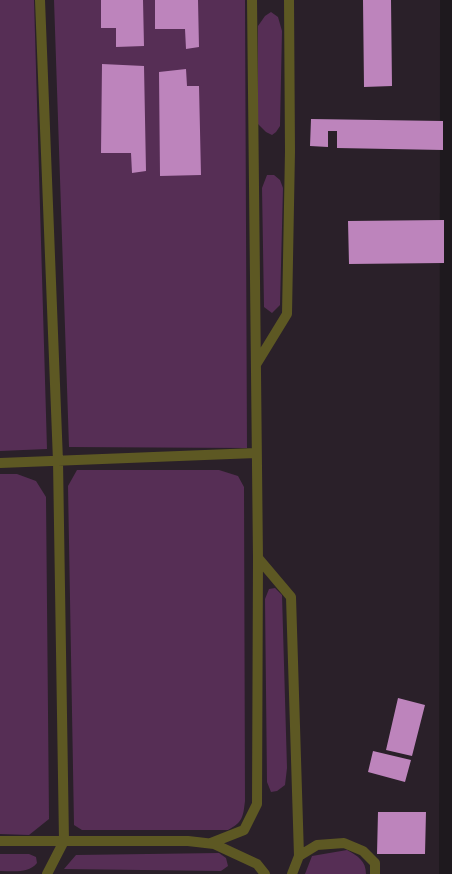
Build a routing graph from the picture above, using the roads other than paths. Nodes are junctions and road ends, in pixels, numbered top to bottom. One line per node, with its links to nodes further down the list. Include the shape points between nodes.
1 (40, 0): 6 (lane)
2 (252, 0): 4 (lane)
3 (289, 0): 4 (lane, via 287,314)
4 (256, 364): 5 (lane)
5 (256, 453): 6 (lane); 8 (lane)
6 (58, 461): 7 (lane); 10 (lane)
7 (0, 463)
8 (258, 558): 11 (lane, via 257,804 244,830); 12 (lane, via 291,597)
9 (0, 841): 10 (lane)
10 (64, 841): 11 (lane); 13 (lane)
11 (211, 843): 14 (lane, via 257,864)
12 (299, 856): 15 (lane); 16 (lane, via 317,845 344,843 363,851 375,863)
13 (46, 874)
14 (265, 874)
15 (292, 874)
16 (375, 874)

